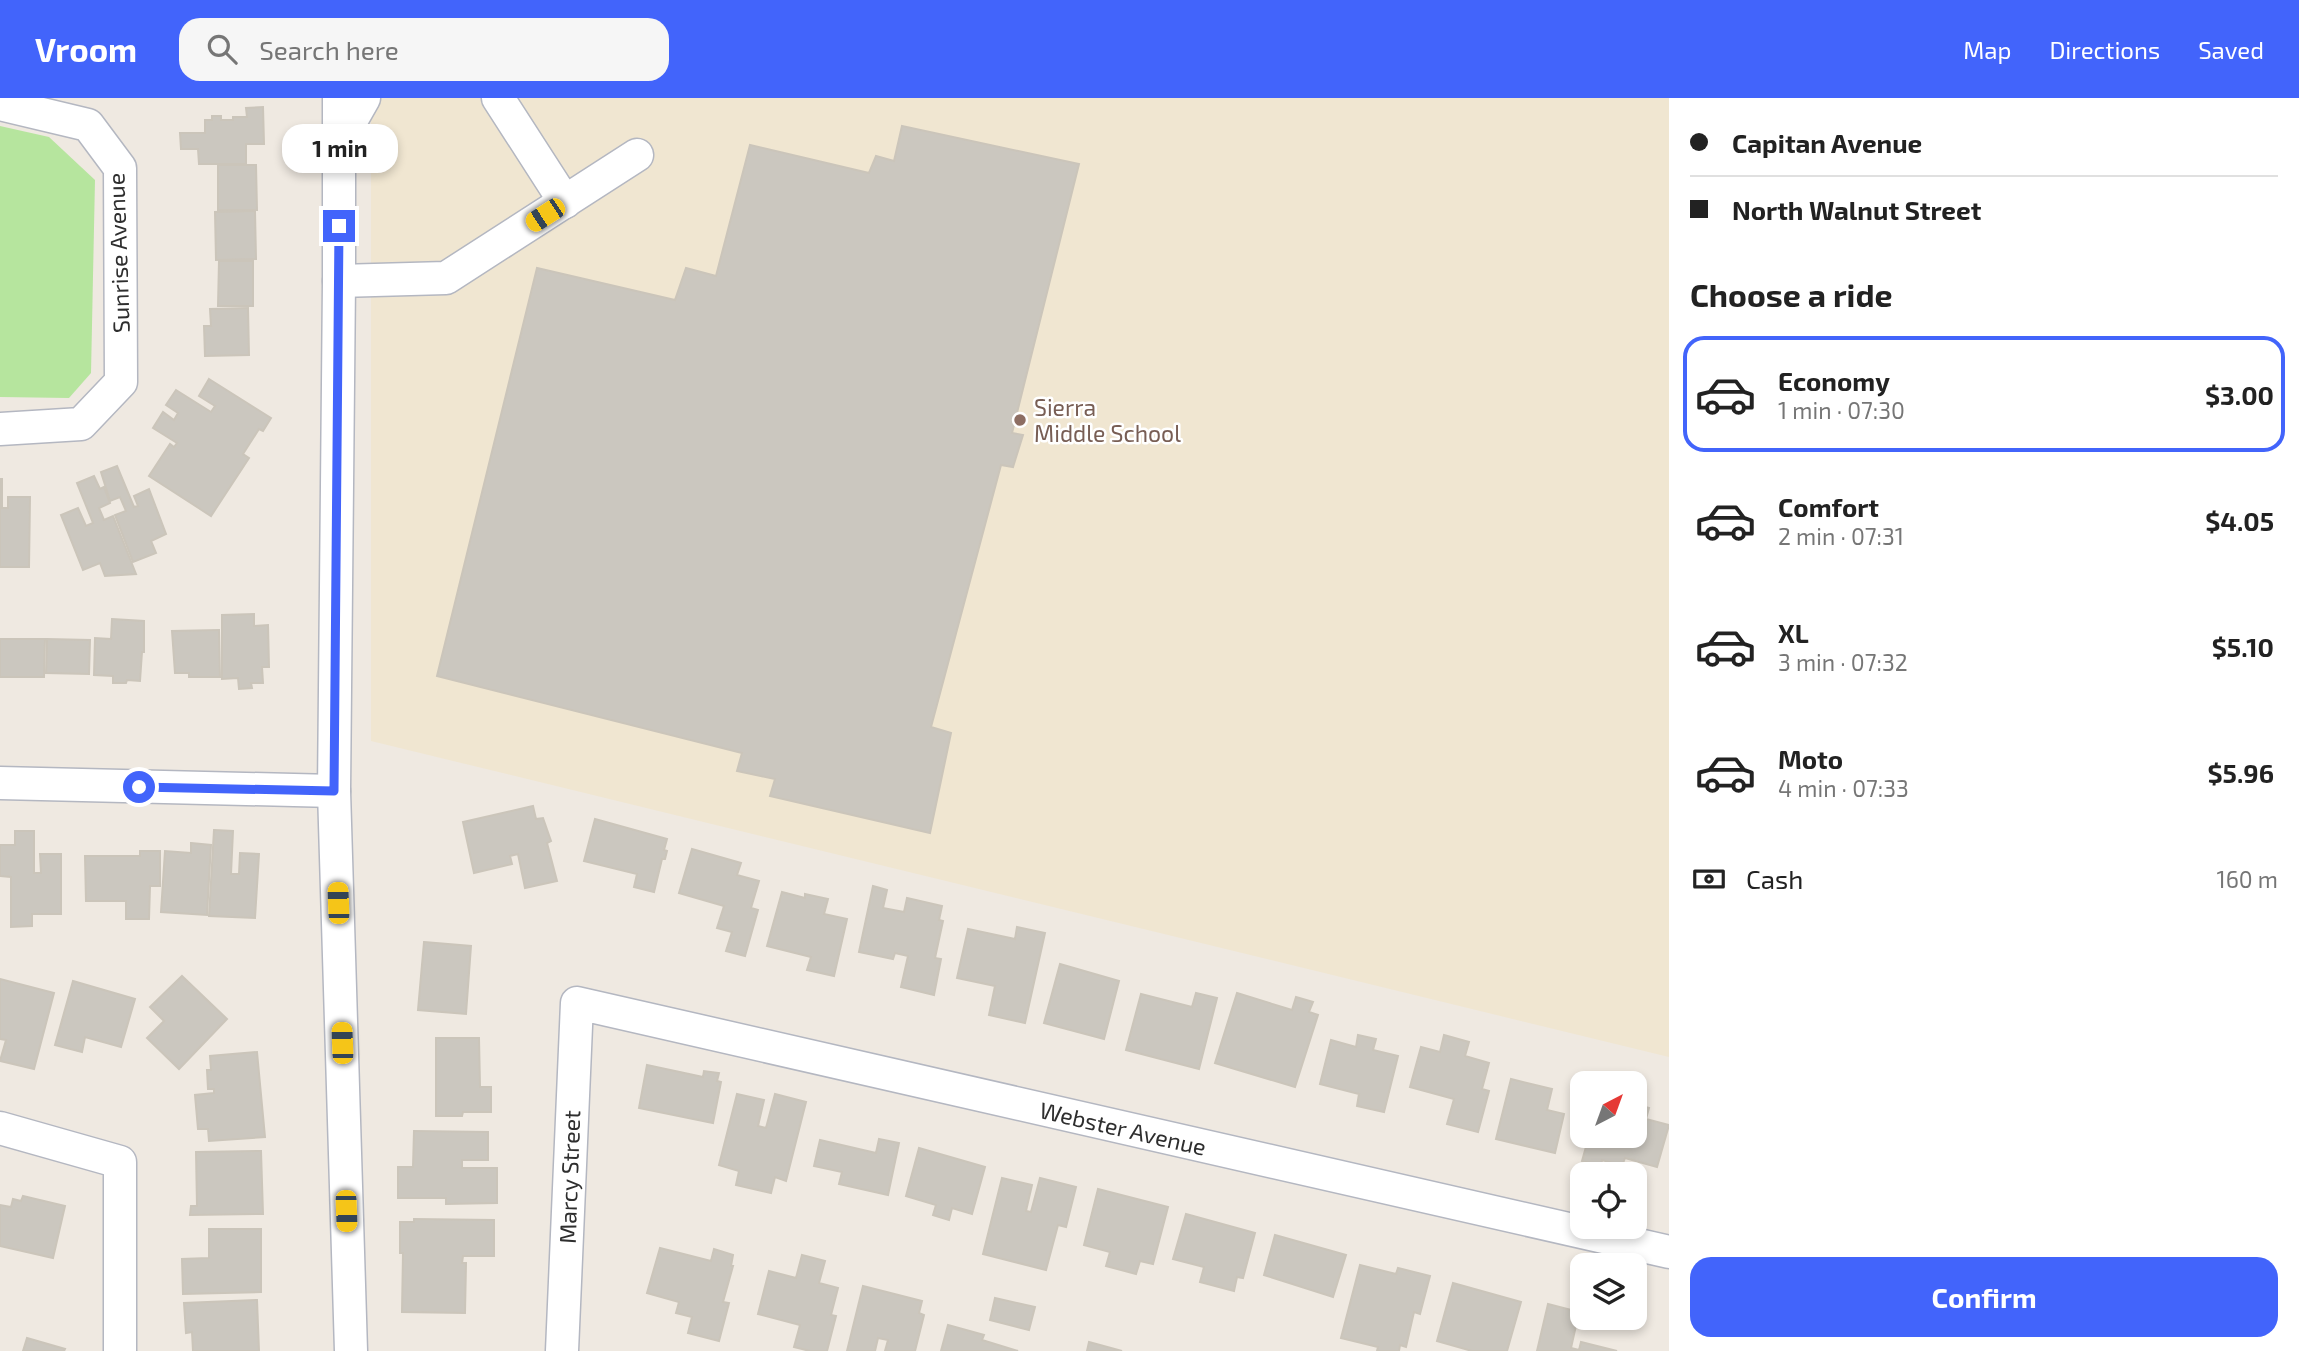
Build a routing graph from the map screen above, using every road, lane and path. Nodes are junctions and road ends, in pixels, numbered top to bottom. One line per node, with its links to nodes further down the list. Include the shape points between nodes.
1 (339, 98): 5 (street)
2 (365, 98): 5 (street)
3 (498, 98): 7 (street)
4 (0, 104): 9 (street, Sunrise Avenue, via 88,125 120,168 121,382 81,424)
5 (339, 142): 8 (street)
6 (637, 155): 7 (street)
7 (565, 202): 8 (street, via 446,278)
8 (340, 281): 11 (street)
9 (0, 429)
10 (0, 783): 11 (street)
11 (334, 791): 16 (street)
12 (577, 1003): 14 (street, Webster Avenue); 17 (street, Marcy Street)
13 (0, 1128): 15 (street, via 120,1162)
14 (1669, 1252)
15 (120, 1351)
16 (351, 1351)
17 (562, 1351)

